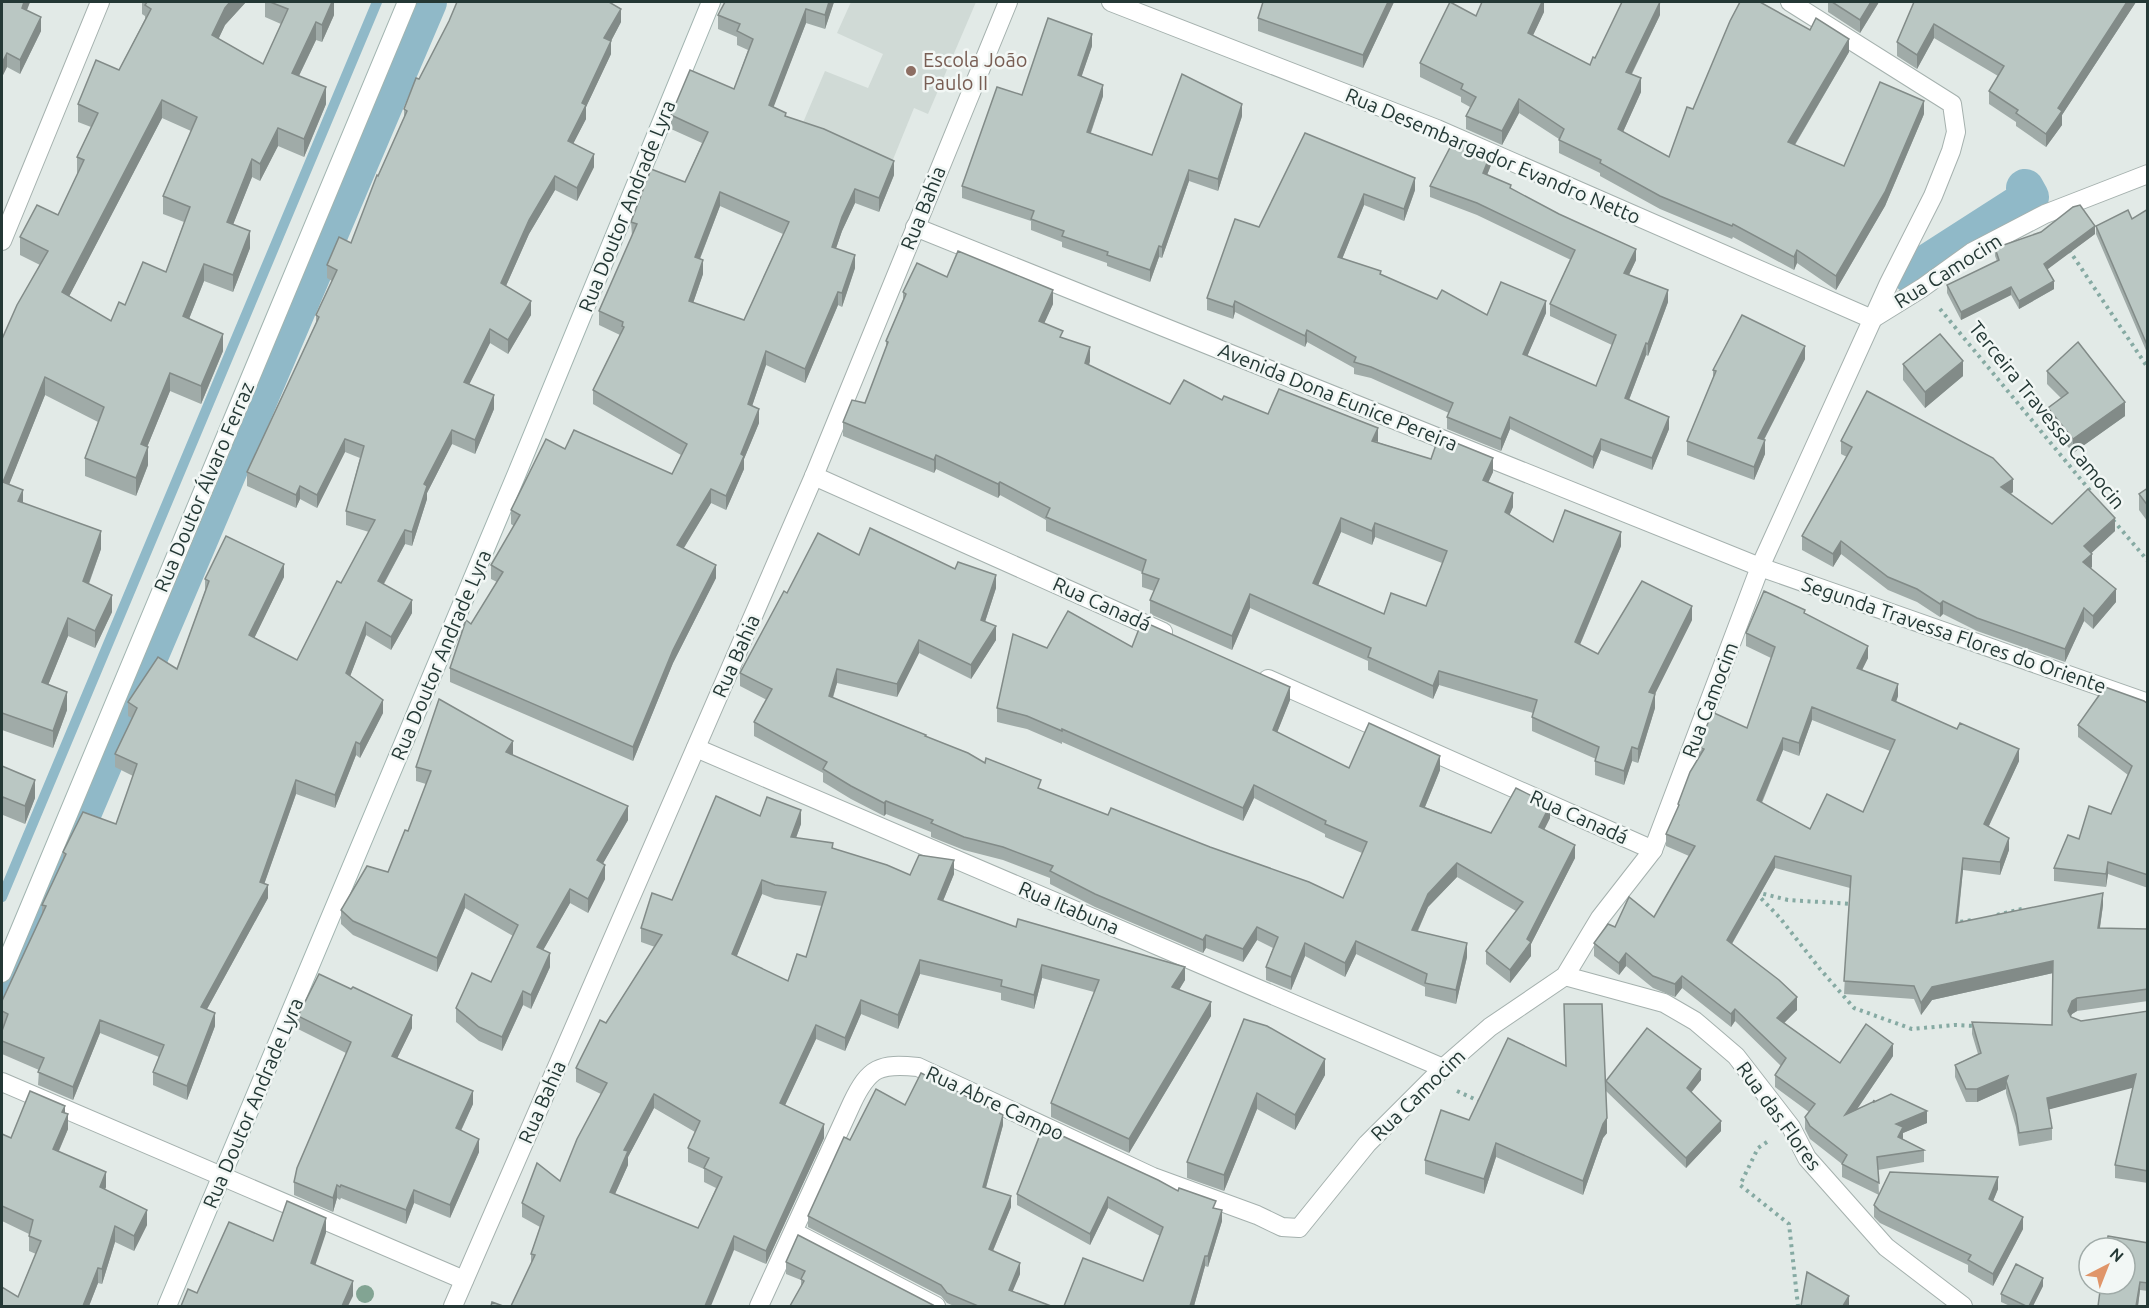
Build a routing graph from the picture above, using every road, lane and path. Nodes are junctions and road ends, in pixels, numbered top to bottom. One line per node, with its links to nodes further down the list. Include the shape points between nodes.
1 (100, 2): 10 (street)
2 (407, 2): 29 (street, Rua Doutor Álvaro Ferraz)
3 (711, 2): 36 (street, Rua Doutor Andrade Lyra)
4 (1008, 2): 9 (street, Rua Bahia)
5 (1111, 2): 12 (street, Rua Desembargador Evandro Netto, via 1437,129)
6 (1790, 2): 12 (street, via 1952,104 1956,132 1951,151)
7 (2148, 174): 8 (street, Rua Camocim)
8 (2045, 214): 11 (street, Rua Camocim, via 1972,252); 13 (path)
9 (915, 227): 14 (street, Rua Bahia); 18 (street, Avenida Dona Eunice Pereira)
10 (2, 241)
11 (1923, 288): 12 (street, Rua Camocim); 15 (path, Terceira Travessa Camocin)
12 (1872, 320): 18 (street, Rua Camocim)
13 (2148, 368)
14 (814, 476): 19 (street, Rua Canadá); 22 (street, Rua Bahia)
15 (2094, 497)
16 (2110, 515): 17 (path, Terceira Travessa Camocin)
17 (2148, 561)
18 (1760, 567): 21 (street, Segunda Travessa Flores do Oriente); 23 (street, Rua Camocim)
19 (1174, 636)
20 (1250, 670): 23 (street, Rua Canadá)
21 (2148, 703)
22 (696, 748): 32 (street, Rua Itabuna); 39 (street, Rua Bahia)
23 (1653, 850): 30 (street, Rua Camocim, via 1600,918)
24 (1853, 904): 31 (path, via 1788,900 1753,891 1854,1008 1912,1029)
25 (2026, 908): 26 (path)
26 (1988, 917)
27 (1978, 919): 28 (path)
28 (1949, 924)
29 (2, 973)
30 (1565, 976): 32 (street, Rua Camocim, via 1490,1028); 35 (street, Rua das Flores, via 1664,1003 1695,1021 1736,1056)
31 (1985, 1027)
32 (1437, 1074): 34 (path); 37 (street, Rua Camocim, via 1367,1144 1299,1228 1282,1227)
33 (2, 1082): 36 (street)
34 (1483, 1104)
35 (1791, 1127): 44 (path, via 1758,1148 1740,1185 1789,1224); 45 (street, Rua das Flores, via 1807,1158 1886,1247)
36 (222, 1178): 39 (street); 40 (street, Rua Doutor Andrade Lyra)
37 (1257, 1215): 38 (street, Rua Abre Campo, via 1153,1177 918,1067 891,1065 876,1070 858,1089)
38 (794, 1232): 42 (street, Rua Abre Campo); 43 (street)
39 (464, 1280): 41 (street, Rua Bahia)
40 (167, 1306)
41 (453, 1306)
42 (759, 1306)
43 (936, 1306)
44 (1798, 1306)
45 (1963, 1306)

